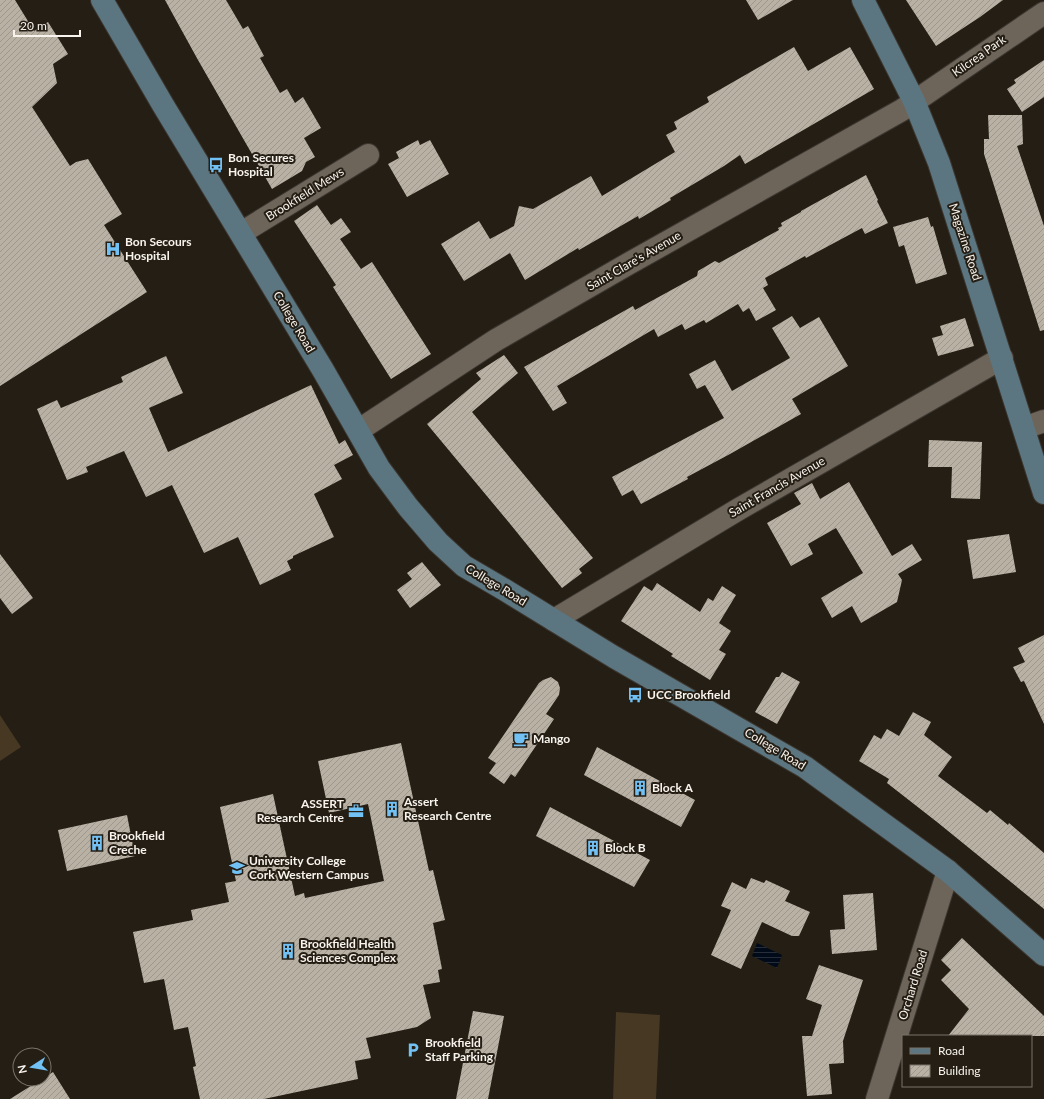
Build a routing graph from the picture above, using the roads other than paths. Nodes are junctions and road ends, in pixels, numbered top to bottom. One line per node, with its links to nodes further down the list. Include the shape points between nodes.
1 (102, 0): 6 (street, College Road)
2 (863, 0): 4 (street, Magazine Road)
3 (1044, 13): 4 (street, Kilcrea Park)
4 (914, 101): 7 (street, Magazine Road, via 939,163); 9 (street, Saint Clare's Avenue, via 496,340)
5 (368, 155): 6 (street, Brookfield Mews)
6 (241, 233): 9 (street, College Road)
7 (1002, 358): 8 (street, Magazine Road); 11 (street, Saint Francis Avenue, via 739,509)
8 (1034, 424): 10 (street, Magazine Road)
9 (359, 430): 11 (street, College Road, via 379,468 408,508 438,542 464,566)
10 (1044, 493)
11 (554, 620): 12 (street, College Road, via 805,767)
12 (948, 871): 13 (street, College Road); 14 (street, Orchard Road)
13 (1044, 955)
14 (878, 1099)

